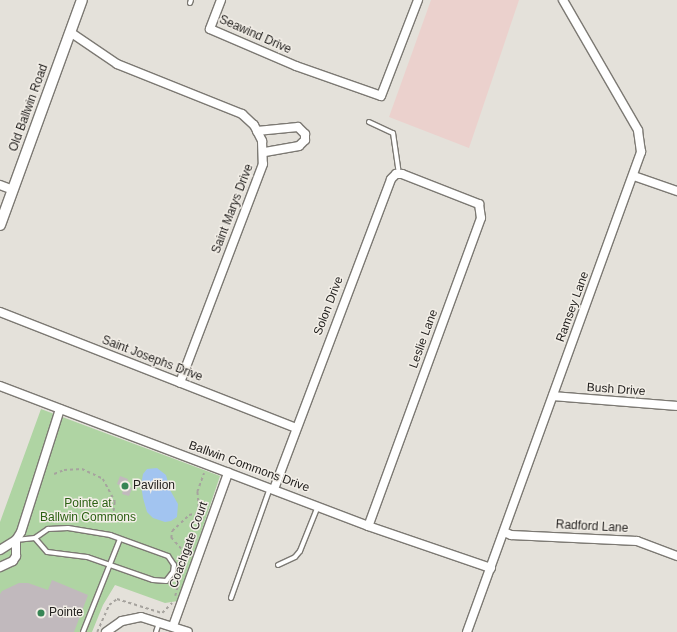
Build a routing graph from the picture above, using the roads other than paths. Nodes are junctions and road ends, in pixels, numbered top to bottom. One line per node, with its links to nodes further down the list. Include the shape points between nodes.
1 (82, 0): 5 (street, Old Ballwin Road)
2 (221, 0): 3 (street, Seawind Drive, via 210,29 296,66 381,96)
3 (418, 0)
4 (563, 0): 10 (street, Ramsey Lane, via 638,130 641,152)
5 (70, 32): 7 (street, Saint Marys Drive, via 117,64 242,114); 12 (street, Old Ballwin Road)
6 (369, 122): 9 (lane, via 393,133)
7 (257, 131): 8 (street, Saint Marys Drive); 8 (street, Saint Marys Drive, via 298,127 305,134 305,140 299,146)
8 (264, 152): 16 (street, Saint Marys Drive, via 263,164)
9 (399, 174): 21 (street, Solon Drive, via 390,180); 25 (street, Leslie Lane, via 479,204 481,218)
10 (634, 176): 13 (street); 18 (street, Ramsey Lane)
11 (0, 185): 12 (street)
12 (13, 190): 14 (street, Old Ballwin Road)
13 (677, 191)
14 (0, 225)
15 (0, 312): 16 (street, Saint Josephs Drive)
16 (180, 383): 21 (street, Saint Josephs Drive)
17 (0, 386): 20 (street, Ballwin Commons Drive)
18 (553, 396): 19 (street, Bush Drive); 26 (street, Ramsey Lane)
19 (677, 406)
20 (60, 409): 22 (street, Ballwin Commons Drive); 29 (street, via 40,465 36,492)
21 (296, 428): 23 (street, Solon Drive)
22 (228, 473): 23 (street, Ballwin Commons Drive); 38 (street, Coachgate Court)
23 (272, 488): 24 (street, Ballwin Commons Drive); 36 (lane)
24 (318, 506): 25 (street, Ballwin Commons Drive); 33 (lane, via 300,551 295,557)
25 (368, 526): 35 (street, Ballwin Commons Drive)
26 (504, 532): 31 (street, Radford Lane, via 511,535 638,541); 35 (street, Ramsey Lane)
27 (35, 538): 28 (lane, via 48,529 68,528); 29 (lane); 32 (lane, via 43,549 50,553 73,554)
28 (120, 539): 32 (lane); 32 (lane, via 168,556 174,565 171,577 162,582)
29 (16, 540): 30 (street); 34 (street, via 16,556 13,561)
30 (0, 550)
31 (677, 556)
32 (111, 564): 39 (lane)
33 (278, 565)
34 (0, 567)
35 (491, 568): 43 (street, Ramsey Lane)
36 (231, 598)
37 (160, 621): 38 (street); 40 (street, via 132,618 122,621); 41 (lane)
38 (173, 626): 42 (street)
39 (83, 632)
40 (106, 632)
41 (156, 632)
42 (188, 632)
43 (467, 632)

